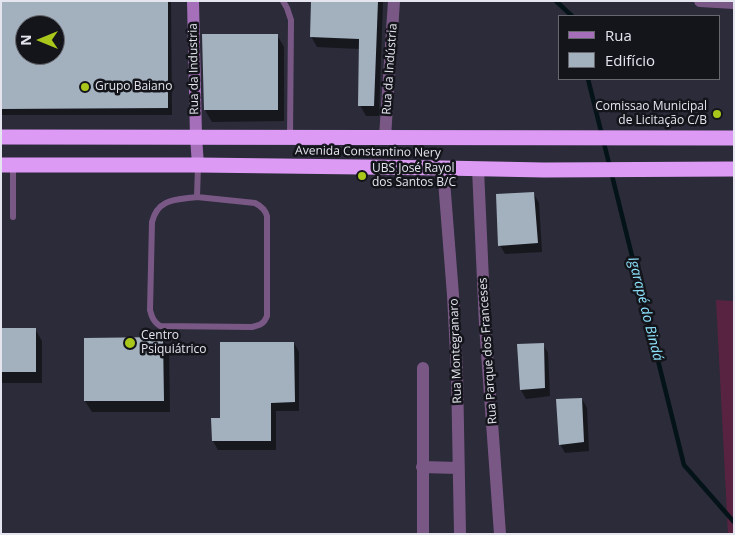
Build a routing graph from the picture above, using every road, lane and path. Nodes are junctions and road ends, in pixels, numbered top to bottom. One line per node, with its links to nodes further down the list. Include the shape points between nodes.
1 (193, 1): 7 (street, Rua da Industria)
2 (283, 1): 8 (lane, via 291,20)
3 (394, 1): 9 (street, Rua da Indústria)
4 (700, 1): 5 (street)
5 (734, 3)
6 (1, 137): 7 (highway, Avenida Constantino Nery)
7 (196, 137): 8 (highway, Avenida Constantino Nery); 12 (street, Rua da Industria)
8 (290, 137): 9 (highway, Avenida Constantino Nery)
9 (385, 137): 10 (highway, Avenida Constantino Nery)
10 (734, 138)
11 (7, 165): 12 (highway, Avenida Constantino Nery); 17 (lane)
12 (198, 165): 13 (highway, Avenida Constantino Nery); 16 (lane)
13 (443, 168): 14 (highway, Avenida Constantino Nery); 20 (street, Rua Montegranaro, via 458,372)
14 (478, 169): 15 (highway, Avenida Constantino Nery); 23 (street, Rua Parque dos Franceses)
15 (734, 170)
16 (197, 197): 16 (lane, via 255,203 265,210 267,316 260,326 160,326 152,317 154,215 169,201)
17 (13, 216)
18 (423, 368): 19 (street)
19 (422, 467): 20 (street); 21 (street)
20 (458, 468): 22 (street, Rua Montegranaro)
21 (423, 534)
22 (460, 534)
23 (500, 534)

